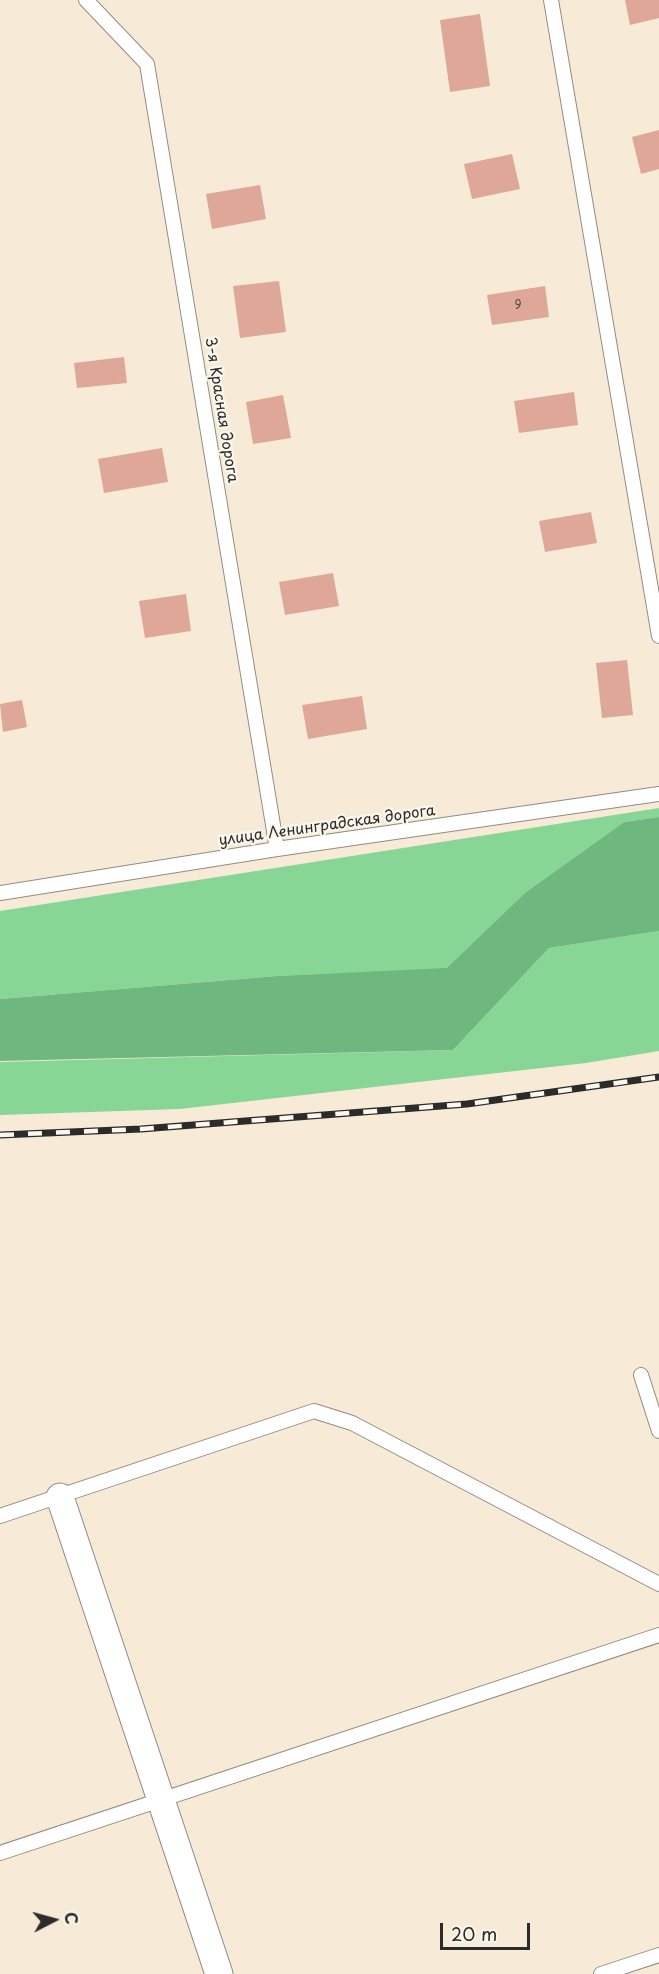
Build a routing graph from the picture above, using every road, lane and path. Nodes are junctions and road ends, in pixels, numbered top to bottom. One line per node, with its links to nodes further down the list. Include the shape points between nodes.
1 (86, 0): 5 (lane, 3-я Красная дорога, via 147,64)
2 (551, 0): 3 (lane)
3 (659, 636)
4 (659, 794): 5 (lane, улица Ленинградская дорога)
5 (277, 849): 6 (lane, улица Ленинградская дорога)
6 (0, 893)
7 (641, 1375): 8 (lane)
8 (659, 1431)
9 (60, 1497): 10 (lane); 11 (lane, via 314,1411 352,1423); 13 (street)
10 (0, 1516)
11 (659, 1584)
12 (659, 1635): 13 (lane)
13 (161, 1800): 14 (lane); 16 (street)
14 (0, 1853)
15 (659, 1955): 17 (lane)
16 (219, 1974)
17 (601, 1974)

